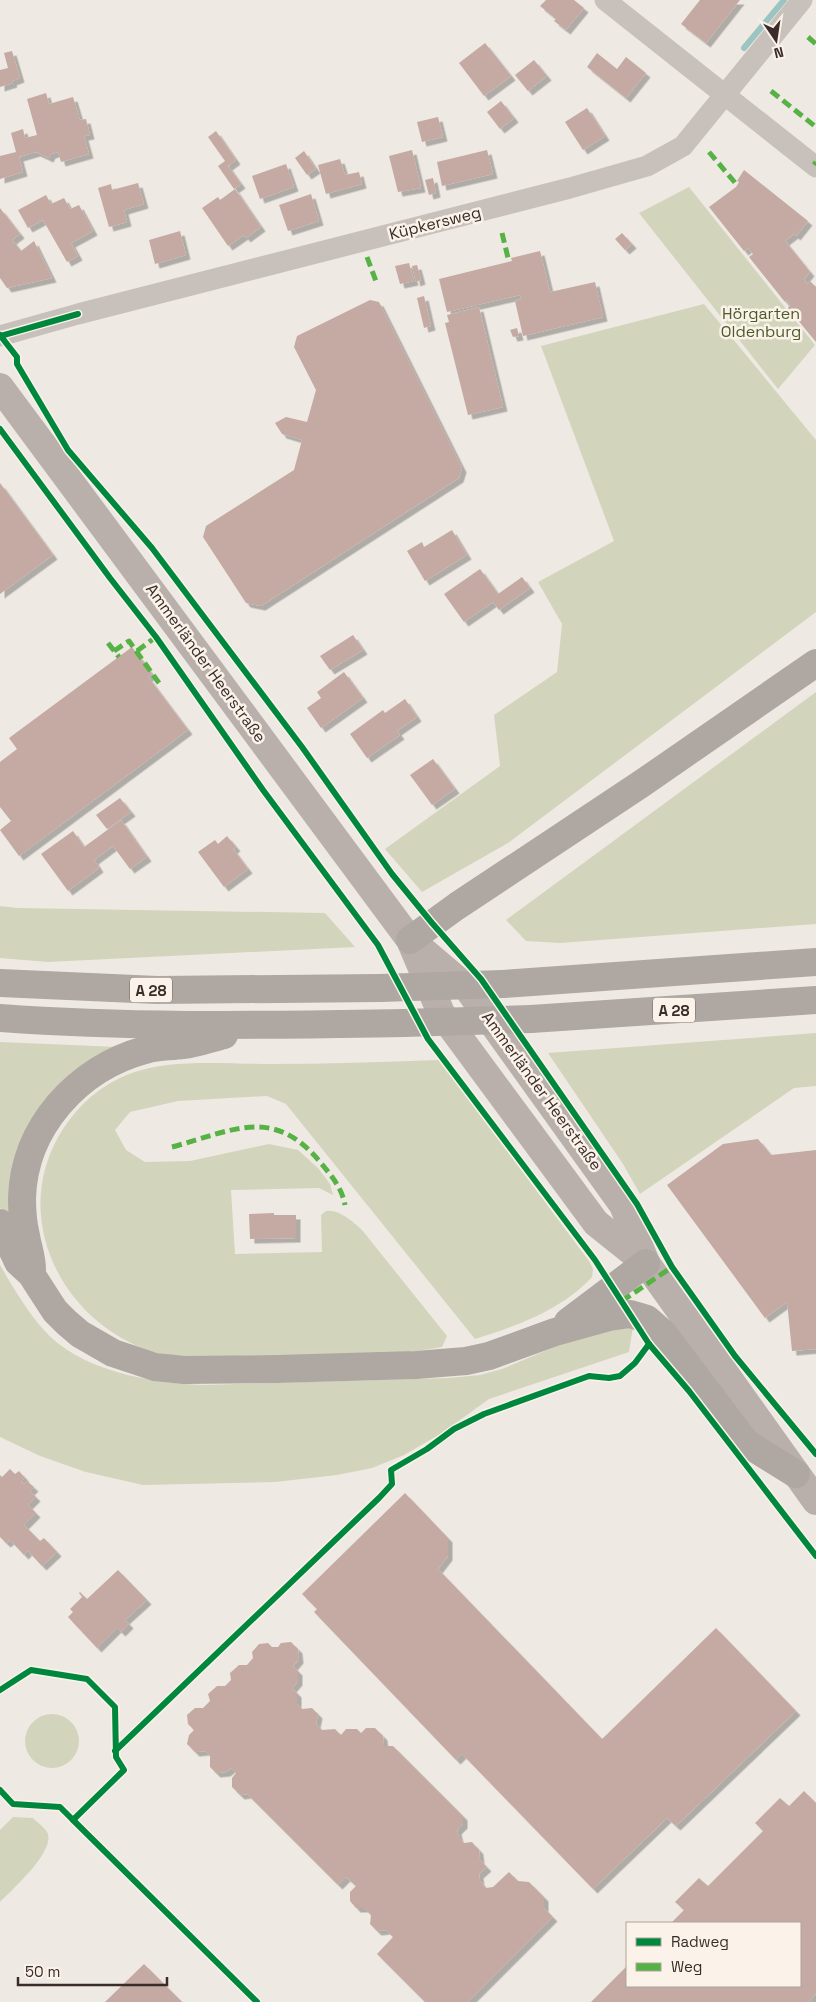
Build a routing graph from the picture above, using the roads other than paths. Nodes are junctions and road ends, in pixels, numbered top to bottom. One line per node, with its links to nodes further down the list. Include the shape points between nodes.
1 (605, 0): 3 (street)
2 (802, 0): 3 (street, Küpkersweg)
3 (726, 94): 4 (street); 5 (street, Küpkersweg, via 682,146 647,166)
4 (816, 167)
5 (0, 336)
6 (0, 386): 8 (street, Ammerländer Heerstraße)
7 (816, 663): 8 (highway)
8 (410, 940): 15 (street, Ammerländer Heerstraße, via 468,989 623,1205); 15 (street, Ammerländer Heerstraße, via 441,1013 596,1223)
9 (816, 962): 10 (highway, A 28, bridge, via 503,984 380,988 157,990)
10 (0, 983)
11 (816, 1000): 13 (highway, A 28, bridge, via 531,1019)
12 (0, 1018): 13 (highway, A 28)
13 (257, 1026): 16 (highway, via 185,1045 146,1049 127,1056 79,1084 57,1106 34,1146 23,1184 22,1211 32,1259)
14 (0, 1224): 16 (highway, via 18,1262)
15 (646, 1263): 17 (highway); 18 (street, Ammerländer Heerstraße)
16 (31, 1274): 17 (highway, via 55,1311 97,1346 126,1359 169,1369 316,1368 456,1362 489,1356)
17 (555, 1332): 18 (highway, via 609,1317 630,1314 646,1319 663,1333 746,1443)
18 (796, 1474): 19 (street, Ammerländer Heerstraße)
19 (816, 1501)

